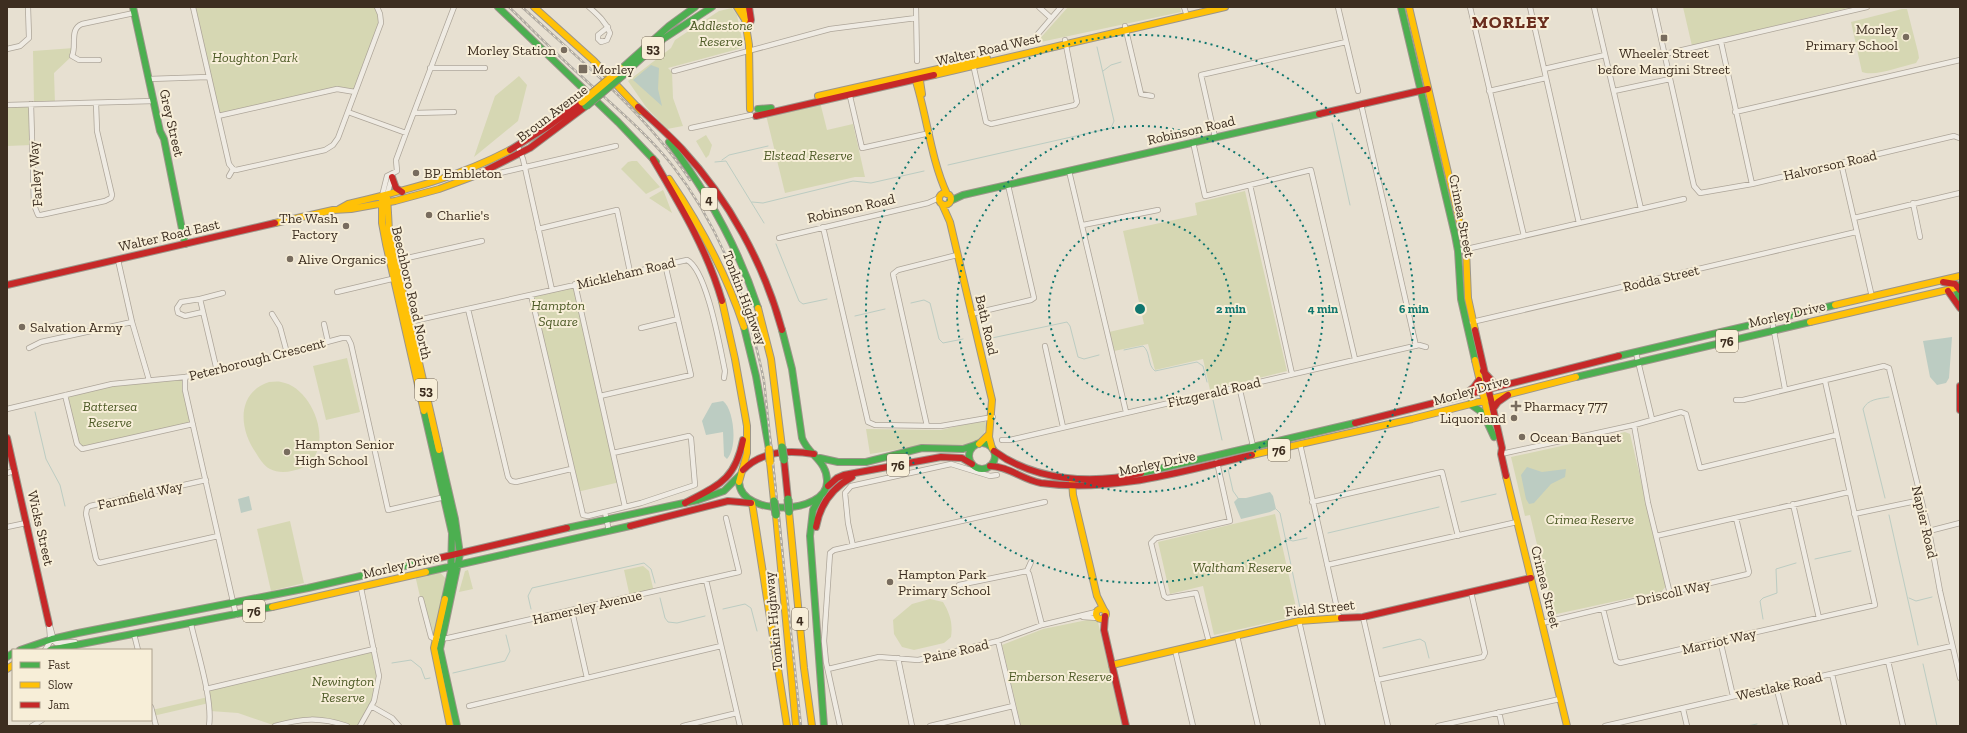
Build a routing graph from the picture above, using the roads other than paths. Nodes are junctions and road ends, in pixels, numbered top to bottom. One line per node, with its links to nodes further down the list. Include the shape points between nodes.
1 (28, 7): 38 (street, via 28,40 20,46)
2 (193, 7): 52 (street)
3 (454, 7): 46 (street, Beechboro Road North)
4 (498, 7): 83 (main road, Tonkin Highway / 4)
5 (534, 7): 68 (main road, Tonkin Highway / 4, via 594,61)
6 (589, 7): 31 (street)
7 (695, 7): 49 (main road, Broun Avenue / 53, via 669,26)
8 (712, 7): 49 (main road, Broun Avenue / 53, via 663,39)
9 (737, 7): 30 (main road)
10 (743, 7): 30 (main road)
11 (749, 7): 33 (main road)
12 (916, 7): 28 (street)
13 (1039, 7): 29 (street)
14 (1061, 7): 29 (street)
15 (1205, 7): 27 (main road, Walter Road West)
16 (1225, 7): 27 (main road, Walter Road West)
17 (1338, 7): 36 (street)
18 (1401, 7): 56 (main road, Crimea Street)
19 (1408, 7): 56 (main road, Crimea Street)
20 (1470, 7): 59 (street)
21 (1530, 7): 48 (street)
22 (1594, 7): 40 (street)
23 (1654, 7): 41 (street)
24 (1867, 7): 37 (street)
25 (379, 8): 61 (street, via 380,23)
26 (133, 10): 42 (street, via 77,27 74,32 72,56 78,60); 54 (main road, Grey Street)
27 (1186, 11): 32 (main road, Walter Road West)
28 (916, 18): 39 (street, via 830,29); 44 (street)
29 (1051, 18): 34 (street)
30 (747, 21): 33 (main road)
31 (608, 27)
32 (1126, 28): 35 (main road, Walter Road West); 62 (street, via 1141,94)
33 (749, 29): 39 (main road)
34 (1037, 35)
35 (1066, 42): 45 (main road, Walter Road West); 45 (street, via 1077,102 1075,105 991,124 986,122)
36 (1346, 42): 58 (street); 78 (street, via 1201,75)
37 (1721, 42): 41 (street); 72 (street)
38 (7, 49)
39 (750, 50): 50 (street); 69 (main road)
40 (1605, 54): 48 (street); 60 (street)
41 (1665, 54): 55 (street)
42 (99, 60)
43 (1960, 60): 72 (street)
44 (917, 61)
45 (973, 63): 51 (main road, Walter Road West)
46 (430, 68): 47 (street); 73 (street, Beechboro Road North)
47 (485, 68)
48 (1544, 69): 53 (street)
49 (623, 71): 82 (main road, Broun Avenue / 53, bridge, via 562,126)
50 (674, 71)
51 (917, 76): 57 (main road, Walter Road West); 77 (main road, Bath Road)
52 (208, 77): 54 (street); 74 (street)
53 (1546, 78): 59 (street); 106 (street)
54 (149, 79): 63 (main road, Grey Street)
55 (1670, 79): 60 (street); 91 (street, Halvorson Road, via 1694,186 1700,193)
56 (1424, 89): 66 (main road, Robinson Road); 116 (main road, Crimea Street); 117 (main road, Crimea Street)
57 (849, 91): 69 (main road, Walter Road West); 77 (street, via 862,148)
58 (1358, 91)
59 (1489, 91): 111 (street)
60 (1614, 91): 101 (street)
61 (355, 92): 70 (street); 74 (street, via 337,89)
62 (1152, 96)
63 (154, 101): 64 (street); 115 (main road, Grey Street)
64 (96, 103): 65 (street); 65 (street, Farley Way, via 97,131 111,198 42,215 38,214 34,205)
65 (31, 104): 67 (street)
66 (1361, 104): 78 (main road, Robinson Road); 152 (street)
67 (7, 105)
68 (638, 107): 203 (main road, via 676,142 705,176 736,223 758,265 774,302 787,346 794,376 802,438 806,446); 322 (main road, Tonkin Highway / 4, bridge, via 699,182 741,261 758,307 769,347 776,388)
69 (753, 111): 75 (street, Walter Road West)
70 (348, 112): 76 (street); 85 (street, via 338,138 329,148 240,170)
71 (454, 112): 73 (street)
72 (1735, 112): 91 (street)
73 (414, 113): 76 (street, Beechboro Road North)
74 (218, 116): 85 (street, via 229,164)
75 (691, 128)
76 (406, 133): 89 (street, Beechboro Road North, via 396,160 396,171)
77 (930, 133): 97 (main road, Bath Road)
78 (1215, 137): 80 (main road, Robinson Road)
79 (1960, 139): 84 (street, Halvorson Road, via 1954,136)
80 (1193, 142): 87 (main road, Robinson Road); 93 (street, via 1205,196)
81 (616, 146): 86 (street)
82 (516, 152): 86 (street); 94 (main road, Broun Avenue / 53, via 432,184); 96 (main road, Broun Avenue / 53, via 461,182)
83 (653, 159): 182 (main road, via 688,220 713,274 734,348); 321 (main road, Tonkin Highway / 4, bridge, via 686,203 707,238 730,286 752,350 769,449)
84 (1841, 163): 91 (street, Halvorson Road); 104 (street)
85 (233, 169): 90 (street)
86 (524, 169): 88 (street); 109 (street)
87 (1069, 171): 92 (main road, Robinson Road); 107 (street)
88 (500, 174)
89 (392, 175): 94 (main road, via 396,188); 96 (street, Beechboro Road North, via 387,176)
90 (230, 176)
91 (1752, 184)
92 (1008, 185): 97 (main road, Robinson Road); 141 (street, via 1034,298)
93 (1250, 185): 157 (street, via 1311,170); 161 (street)
94 (402, 192): 96 (main road, Broun Avenue / 53)
95 (1960, 193): 99 (street)
96 (385, 199): 100 (main road, Walter Road East); 102 (main road, Walter Road East, via 348,204); 105 (main road, Beechboro Road North / 53); 120 (main road, Beechboro Road North / 53)
97 (945, 199): 108 (street, Robinson Road); 118 (main road, Bath Road)
98 (1684, 199): 101 (street)
99 (1913, 203): 104 (street); 112 (street)
100 (370, 205): 102 (main road, Walter Road East); 105 (main road, via 375,208)
101 (1641, 209): 106 (street)
102 (337, 210): 115 (main road, Walter Road East)
103 (1158, 210): 107 (street)
104 (1854, 218): 110 (street)
105 (382, 222): 120 (main road, Beechboro Road North / 53)
106 (1579, 222): 111 (street)
107 (1083, 226): 183 (street)
108 (823, 227): 113 (street, Robinson Road); 188 (street, via 867,418 870,423)
109 (538, 229): 122 (street, via 616,210); 129 (street)
110 (1856, 232): 134 (street); 145 (street, Rodda Street)
111 (1524, 236): 116 (street)
112 (1920, 237)
113 (779, 238)
114 (482, 241): 120 (street)
115 (185, 244): 119 (main road, Walter Road East)
116 (1466, 249): 117 (street); 145 (main road, Crimea Street)
117 (1458, 251): 145 (main road, Crimea Street, via 1461,300)
118 (957, 255): 141 (main road, Bath Road); 188 (street, via 898,270 893,274)
119 (118, 260): 127 (main road, Walter Road East); 144 (street)
120 (393, 261): 124 (main road, Beechboro Road North / 53)
121 (665, 264): 122 (street, Mickleham Road); 142 (street); 163 (street, Mickleham Road, via 684,260 695,266 709,299 725,371)
122 (630, 272): 126 (street, Mickleham Road)
123 (1960, 276): 125 (main road, Morley Drive / 76)
124 (397, 278): 131 (street); 146 (main road, Beechboro Road North / 53)
125 (1937, 282): 128 (main road); 134 (main road, Morley Drive / 76)
126 (575, 284): 129 (street, Mickleham Road); 174 (street)
127 (7, 285)
128 (1960, 287): 130 (main road, Morley Drive / 76); 136 (main road, via 1957,291)
129 (552, 290): 133 (street, Mickleham Road)
130 (1948, 291): 137 (main road); 149 (main road, Morley Drive / 76)
131 (337, 292)
132 (223, 293): 135 (street)
133 (531, 294): 138 (street, Mickleham Road); 207 (street)
134 (1872, 297): 143 (main road, Morley Drive / 76)
135 (200, 299): 139 (street); 139 (street, via 181,302 177,306 177,311 185,316)
136 (1960, 303)
137 (1960, 308)
138 (468, 309): 146 (street, Mickleham Road); 207 (street, via 508,477 516,482)
139 (203, 312): 159 (street)
140 (272, 314): 155 (street, via 280,327)
141 (971, 314): 184 (main road, Bath Road, via 992,400)
142 (678, 319): 148 (street); 174 (street, via 691,375)
143 (1772, 321): 149 (street); 156 (main road, Morley Drive / 76)
144 (132, 322): 154 (street, via 42,342); 164 (street)
145 (1469, 322): 160 (main road, Crimea Street); 165 (main road, Crimea Street)
146 (407, 323): 218 (main road, Beechboro Road North / 53)
147 (324, 324): 150 (street)
148 (641, 328)
149 (1773, 331): 158 (main road, Morley Drive / 76); 170 (street)
150 (328, 342): 155 (street, Peterborough Crescent); 218 (street, Peterborough Crescent, via 348,338 351,344 388,510)
151 (1045, 346): 189 (street)
152 (1416, 346): 153 (street, Fitzgerald Road); 157 (street, Fitzgerald Road)
153 (1426, 347)
154 (29, 348)
155 (287, 353): 159 (street, Peterborough Crescent)
156 (1636, 353): 158 (street); 168 (main road, Morley Drive / 76)
157 (1355, 360): 161 (street, Fitzgerald Road)
158 (1638, 362): 172 (main road, Morley Drive / 76); 185 (street)
159 (217, 371): 162 (street, Peterborough Crescent)
160 (1483, 371): 168 (main road, via 1493,382); 171 (main road, Crimea Street)
161 (1292, 374): 167 (street, Fitzgerald Road)
162 (185, 377): 164 (street, Peterborough Crescent); 186 (street, via 185,390)
163 (724, 378)
164 (148, 380): 173 (street, Peterborough Crescent, via 112,384)
165 (1479, 380): 171 (main road, Crimea Street); 175 (main road)
166 (1825, 381): 170 (street); 191 (street); 220 (street, Napier Road, via 1887,366)
167 (1240, 386): 183 (street, Fitzgerald Road); 198 (street)
168 (1501, 386): 171 (main road, Morley Drive / 76)
169 (1960, 386): 181 (main road)
170 (1785, 389): 177 (street)
171 (1485, 390): 175 (main road, Morley Drive / 76); 176 (main road, Crimea Street)
172 (1517, 390): 176 (main road, Morley Drive / 76); 180 (main road, via 1504,397)
173 (65, 395): 179 (street, Peterborough Crescent); 186 (street, via 77,444 82,449)
174 (600, 396): 200 (street)
175 (1460, 398): 192 (main road, Morley Drive / 76)
176 (1487, 399): 178 (main road, Morley Drive / 76); 180 (main road, Crimea Street); 193 (main road, Crimea Street)
177 (1736, 400)
178 (1470, 404): 193 (main road, via 1479,408 1486,416); 197 (main road, Morley Drive / 76)
179 (7, 409)
180 (1493, 409): 201 (main road, Crimea Street, via 1502,448)
181 (1960, 410)
182 (744, 412): 211 (main road, via 747,443); 223 (main road, via 742,446 735,467 720,484)
183 (1126, 412): 189 (street, Fitzgerald Road)
184 (993, 417): 188 (street); 190 (main road, Bath Road)
185 (1652, 419): 187 (street); 191 (street, via 1681,412 1686,414 1700,468)
186 (193, 424): 214 (street)
187 (1634, 425): 201 (street); 240 (street)
188 (927, 426)
189 (1063, 427): 195 (street, Fitzgerald Road)
190 (988, 435): 196 (main road, Bath Road); 199 (main road)
191 (1836, 435): 217 (street)
192 (1298, 436): 197 (street); 198 (main road, Morley Drive / 76)
193 (1494, 437): 201 (main road, Crimea Street)
194 (7, 438): 208 (main road, Wicks Street)
195 (1002, 440)
196 (977, 445): 199 (main road, via 988,445); 203 (main road, 76, via 960,450 926,447 850,464 837,463); 204 (main road, via 970,452)
197 (1300, 445): 205 (main road, Morley Drive / 76); 222 (street)
198 (1253, 446): 202 (main road, Morley Drive / 76)
199 (993, 450): 206 (main road, via 995,459); 213 (main road, Morley Drive / 76, via 1006,460 1040,473)
200 (613, 453): 226 (street); 226 (street, via 686,436 691,438 695,485)
201 (1501, 454): 231 (main road, Crimea Street)
202 (1215, 455): 205 (street); 213 (main road, Morley Drive / 76, via 1133,475 1099,479)
203 (817, 456): 211 (main road, 76, via 791,453 768,456 750,462); 215 (main road, via 826,470)
204 (972, 464): 206 (main road, via 978,469); 209 (main road, 76, via 962,458 940,457)
205 (1217, 464): 216 (main road, Morley Drive / 76, via 1118,485); 278 (street, via 1230,521 1156,538 1151,543 1164,596 1167,598 1196,593)
206 (990, 466): 216 (main road, Morley Drive / 76, via 1000,466 1032,482)
207 (571, 469): 228 (street, via 583,515)
208 (15, 471): 210 (street); 232 (main road, Wicks Street)
209 (867, 471): 215 (main road, 76, via 837,478); 242 (main road, via 845,480 830,493 817,519)
210 (7, 473)
211 (741, 474): 223 (main road, Morley Drive / 76, via 724,491); 224 (main road, via 741,491)
212 (997, 475): 241 (street, via 990,476 951,464 851,486 845,493 845,504)
213 (1075, 478): 216 (main road)
214 (206, 480): 238 (street); 238 (street, Farmfield Way, via 90,506 85,511 99,563)
215 (828, 486): 219 (main road, 76)
216 (1074, 486): 262 (main road, via 1075,502)
217 (1849, 492): 225 (street); 227 (street)
218 (447, 497): 235 (main road, Beechboro Road North / 53); 245 (main road, Beechboro Road North / 53)
219 (820, 497): 224 (main road, 76, via 782,506); 242 (main road, via 813,512 810,538)
220 (1921, 500): 227 (street); 237 (street, Napier Road)
221 (1045, 502): 241 (street)
222 (1312, 502): 239 (street, via 1442,472); 247 (street)
223 (685, 503): 228 (main road, Morley Drive / 76)
224 (752, 503): 236 (main road, Morley Drive / 76, via 728,501); 320 (main road)
225 (1793, 504): 230 (street); 266 (street)
226 (625, 507): 228 (street)
227 (1854, 514): 266 (street, Marriot Way, via 1875,605)
228 (605, 516): 236 (street); 243 (main road, Morley Drive / 76)
229 (726, 518): 252 (street, Hamersley Avenue, via 739,572)
230 (1736, 518): 240 (street); 257 (street, Driscoll Way, via 1748,574)
231 (1517, 522): 239 (street); 251 (main road, Crimea Street)
232 (26, 523): 234 (street); 269 (main road, Wicks Street)
233 (1960, 523): 237 (street)
234 (7, 527)
235 (457, 528): 243 (main road, via 464,545); 244 (main road, Beechboro Road North / 53)
236 (609, 531): 248 (main road, Morley Drive / 76)
237 (1929, 531): 281 (street, Napier Road)
238 (218, 536): 259 (street)
239 (1458, 536): 247 (street)
240 (1656, 536): 257 (street)
241 (853, 546): 291 (street, via 831,551 828,558 824,641)
242 (812, 550): 323 (main road, via 816,654)
243 (470, 551): 244 (main road, Morley Drive / 76)
244 (460, 554): 245 (main road, Morley Drive / 76); 248 (main road, Beechboro Road North / 53)
245 (452, 556): 248 (main road, Beechboro Road North / 53); 259 (main road, Morley Drive / 76)
246 (1031, 562): 250 (street)
247 (1327, 565): 265 (street)
248 (456, 566): 249 (main road, Morley Drive / 76); 254 (main road, Beechboro Road North / 53); 275 (main road, Beechboro Road North / 53)
249 (438, 570): 254 (main road, via 443,574); 255 (main road, Morley Drive / 76)
250 (1027, 571): 253 (street); 271 (street)
251 (1531, 578): 256 (main road, Field Street); 268 (main road, Crimea Street)
252 (706, 580): 261 (street, Hamersley Avenue); 280 (street)
253 (959, 585)
254 (448, 586): 275 (main road, Beechboro Road North / 53)
255 (360, 588): 263 (main road, Morley Drive / 76); 286 (street)
256 (1471, 592): 264 (main road, Field Street); 295 (street, via 1485,653 1483,657)
257 (1670, 594): 260 (street, Driscoll Way)
258 (421, 599): 275 (street, via 430,635)
259 (234, 604): 263 (street); 274 (main road, Morley Drive / 76)
260 (1603, 609): 268 (street, Driscoll Way); 276 (street, Marriot Way, via 1616,661 1620,663)
261 (572, 610): 275 (street, Hamersley Avenue); 293 (street)
262 (1100, 614): 271 (street, Paine Road); 290 (main road)
263 (236, 615): 270 (main road, Morley Drive / 76)
264 (1362, 617): 265 (main road, Field Street); 295 (street)
265 (1339, 618): 267 (main road, Field Street)
266 (1819, 618): 276 (street, Marriot Way)
267 (1299, 621): 273 (main road, Field Street); 331 (street)
268 (1542, 623): 299 (main road, Crimea Street)
269 (49, 624): 274 (street, Wicks Street, via 53,633)
270 (191, 624): 272 (main road, Morley Drive / 76); 297 (street)
271 (1042, 625): 277 (street, Paine Road)
272 (134, 634): 279 (main road, Morley Drive / 76); 285 (street)
273 (1237, 636): 278 (main road, Field Street); 330 (street)
274 (52, 639): 279 (street, via 62,644); 282 (main road, 76); 283 (street)
275 (438, 639): 316 (main road, Beechboro Road North / 53, via 435,659); 317 (main road, Beechboro Road North / 53)
276 (1720, 640): 298 (street)
277 (998, 642): 288 (street, Paine Road, via 923,659); 302 (street)
278 (1209, 642): 287 (main road, Field Street)
279 (80, 643): 284 (main road, Morley Drive / 76)
280 (722, 646): 293 (street); 306 (street)
281 (1952, 646): 289 (street, Westlake Road); 294 (street, Napier Road)
282 (23, 649)
283 (46, 649)
284 (53, 649)
285 (138, 649)
286 (374, 649): 297 (street); 300 (street, via 379,680)
287 (1175, 650): 290 (main road, Field Street); 329 (street)
288 (898, 658): 291 (street, Paine Road, via 879,657); 325 (street)
289 (1888, 661): 292 (street, Westlake Road); 340 (street)
290 (1112, 665): 328 (main road)
291 (828, 669): 324 (street)
292 (1832, 674): 296 (street, Westlake Road); 339 (street)
293 (587, 678): 301 (street)
294 (1960, 678)
295 (1377, 680): 332 (street)
296 (1776, 686): 298 (street, Westlake Road); 338 (street)
297 (206, 689): 310 (street, via 210,708)
298 (1733, 696): 303 (street, Westlake Road)
299 (1560, 699): 305 (street); 335 (main road, Crimea Street)
300 (371, 706): 314 (street); 315 (street, via 392,718)
301 (469, 706)
302 (1013, 706): 326 (street); 327 (street)
303 (1683, 708): 308 (street, Westlake Road); 337 (street)
304 (152, 711): 309 (street)
305 (1499, 712): 333 (street); 334 (street)
306 (737, 714): 318 (street); 319 (street)
307 (300, 720): 311 (street); 312 (street); 313 (street, via 324,719)
308 (1628, 723): 336 (street, Westlake Road)
309 (156, 726)
310 (209, 726)
311 (275, 726)
312 (300, 726)
313 (347, 726)
314 (360, 726)
315 (399, 726)
316 (450, 726)
317 (457, 726)
318 (683, 726)
319 (740, 726)
320 (787, 726)
321 (796, 726)
322 (812, 726)
323 (824, 726)
324 (840, 726)
325 (912, 726)
326 (930, 726)
327 (1018, 726)
328 (1126, 726)
329 (1194, 726)
330 (1258, 726)
331 (1322, 726)
332 (1388, 726)
333 (1438, 726)
334 (1502, 726)
335 (1567, 726)
336 (1605, 726)
337 (1687, 726)
338 (1786, 726)
339 (1844, 726)
340 (1903, 726)

